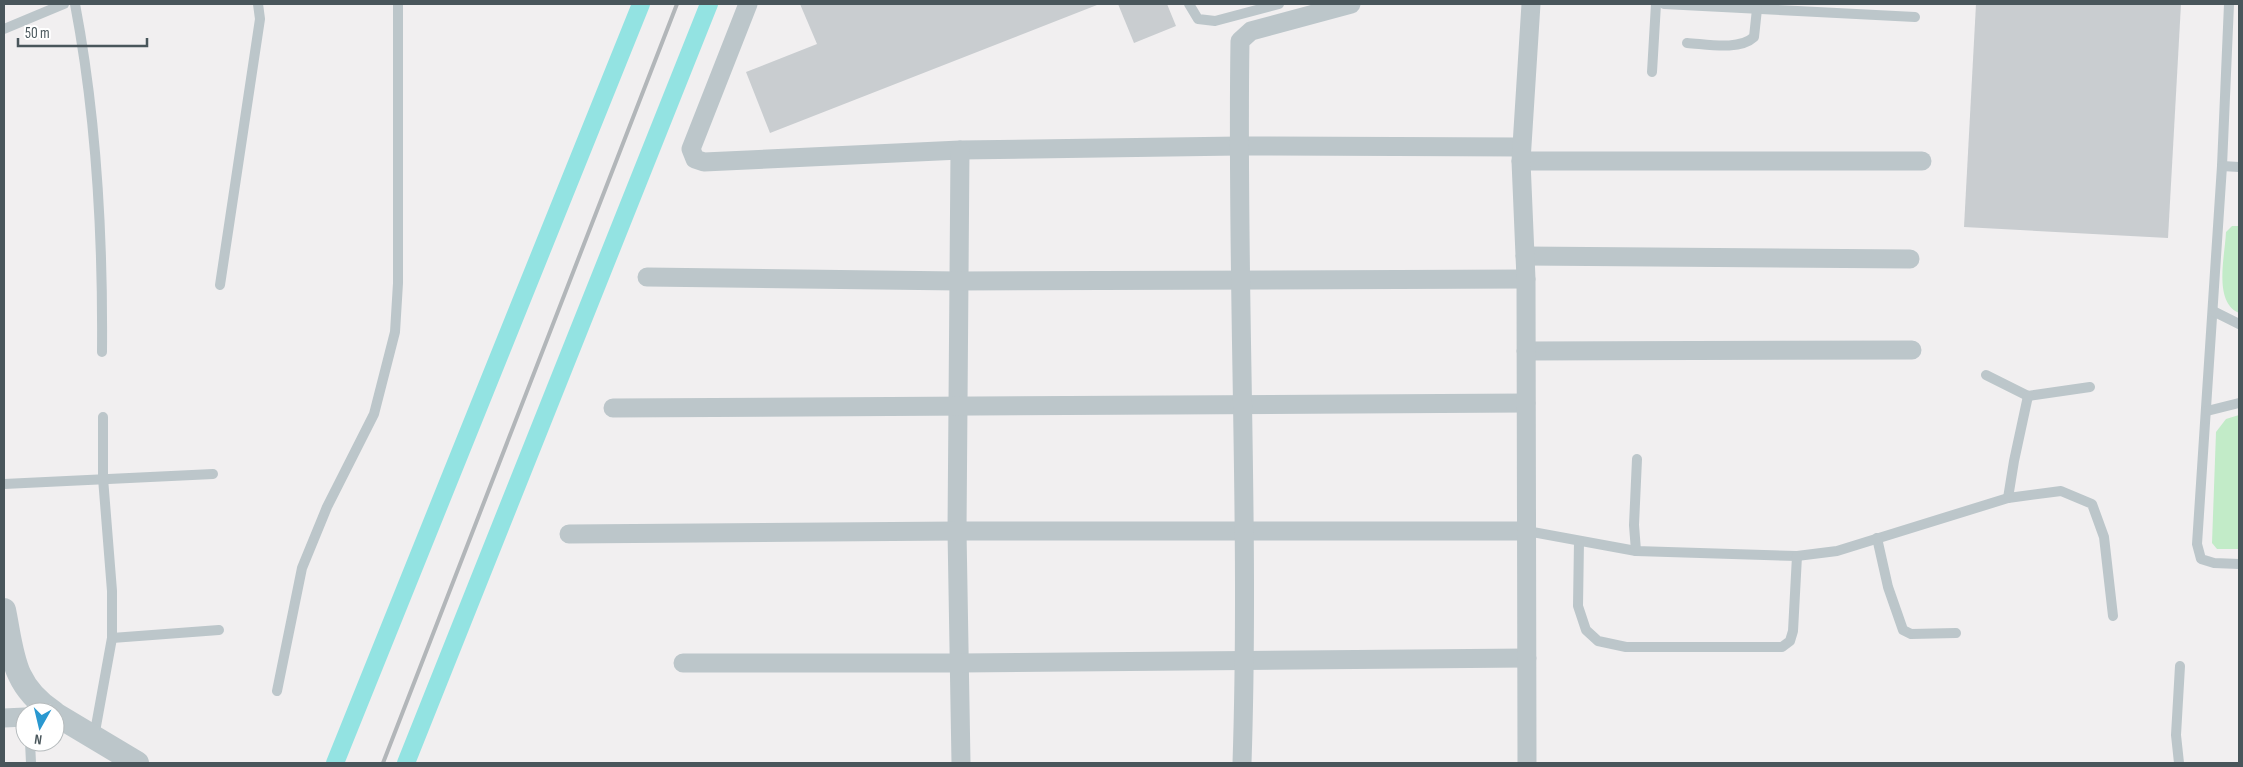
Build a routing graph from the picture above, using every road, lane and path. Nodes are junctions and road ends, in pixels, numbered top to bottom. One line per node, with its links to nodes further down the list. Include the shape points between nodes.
1 (64, 4): 15 (lane)
2 (75, 4): 35 (lane, via 86,62 99,195)
3 (258, 4): 30 (lane, via 260,19 254,66)
4 (398, 4): 70 (lane, via 398,283 395,332 374,414 327,507 302,568)
5 (748, 4): 19 (street, via 692,149 695,159 704,162)
6 (1189, 4): 7 (lane, via 1198,19 1215,21)
7 (1279, 4)
8 (1351, 4): 18 (street, via 1251,31 1240,41)
9 (1531, 4): 20 (street)
10 (1656, 4): 17 (lane)
11 (1664, 4): 13 (lane)
12 (2229, 4): 22 (lane)
13 (1757, 9): 14 (lane); 16 (lane, via 1754,37 1749,42 1738,45)
14 (1915, 17)
15 (4, 29)
16 (1686, 43)
17 (1652, 72)
18 (1239, 146): 19 (street); 20 (street); 29 (street)
19 (960, 150): 28 (street)
20 (1521, 154): 21 (street); 24 (street)
21 (1922, 161)
22 (2222, 166): 23 (lane); 31 (lane)
23 (2239, 167)
24 (1525, 256): 25 (street); 27 (street)
25 (1910, 259)
26 (647, 277): 28 (street)
27 (1526, 279): 29 (street); 34 (street)
28 (958, 281): 29 (street); 42 (street)
29 (1239, 282): 41 (street)
30 (220, 285)
31 (2213, 311): 32 (lane); 44 (lane)
32 (2239, 324)
33 (1912, 350): 34 (street)
34 (1526, 351): 39 (street)
35 (102, 352)
36 (1986, 376): 38 (lane)
37 (2090, 387): 38 (lane)
38 (2028, 396): 50 (lane)
39 (1526, 403): 41 (street); 53 (street)
40 (2239, 403): 44 (lane)
41 (1241, 404): 42 (street); 51 (street)
42 (958, 406): 43 (street); 52 (street)
43 (613, 408)
44 (2207, 411): 59 (lane, via 2197,544 2201,559)
45 (103, 417): 48 (lane)
46 (1637, 459): 57 (lane)
47 (213, 474): 48 (lane)
48 (103, 478): 49 (lane); 64 (lane, via 112,591)
49 (4, 484)
50 (2008, 498): 55 (lane); 61 (lane, via 2061,491 2092,504 2104,537)
51 (1244, 530): 52 (street); 53 (street); 66 (street)
52 (957, 531): 54 (street); 68 (street)
53 (1528, 532): 56 (lane); 65 (street)
54 (569, 534)
55 (1877, 538): 58 (lane, via 1837,551); 63 (lane, via 1888,587 1903,630 1911,634)
56 (1579, 541): 57 (lane); 58 (lane, via 1578,606 1586,630 1598,641 1626,647 1782,647 1790,641 1793,631)
57 (1636, 551): 58 (lane)
58 (1797, 556)
59 (2239, 564)
60 (4, 610): 71 (street, via 17,672)
61 (2112, 616)
62 (219, 630): 64 (lane)
63 (1956, 633)
64 (112, 638): 73 (lane)
65 (1527, 658): 66 (street); 77 (street)
66 (1246, 661): 68 (street); 76 (street)
67 (683, 663): 68 (street)
68 (960, 664): 75 (street)
69 (2180, 666): 78 (lane, via 2176,735)
70 (277, 691)
71 (35, 702)
72 (65, 723): 73 (street)
73 (94, 737): 74 (street)
74 (137, 763)
75 (961, 763)
76 (1242, 763)
77 (1527, 763)
78 (2179, 763)

